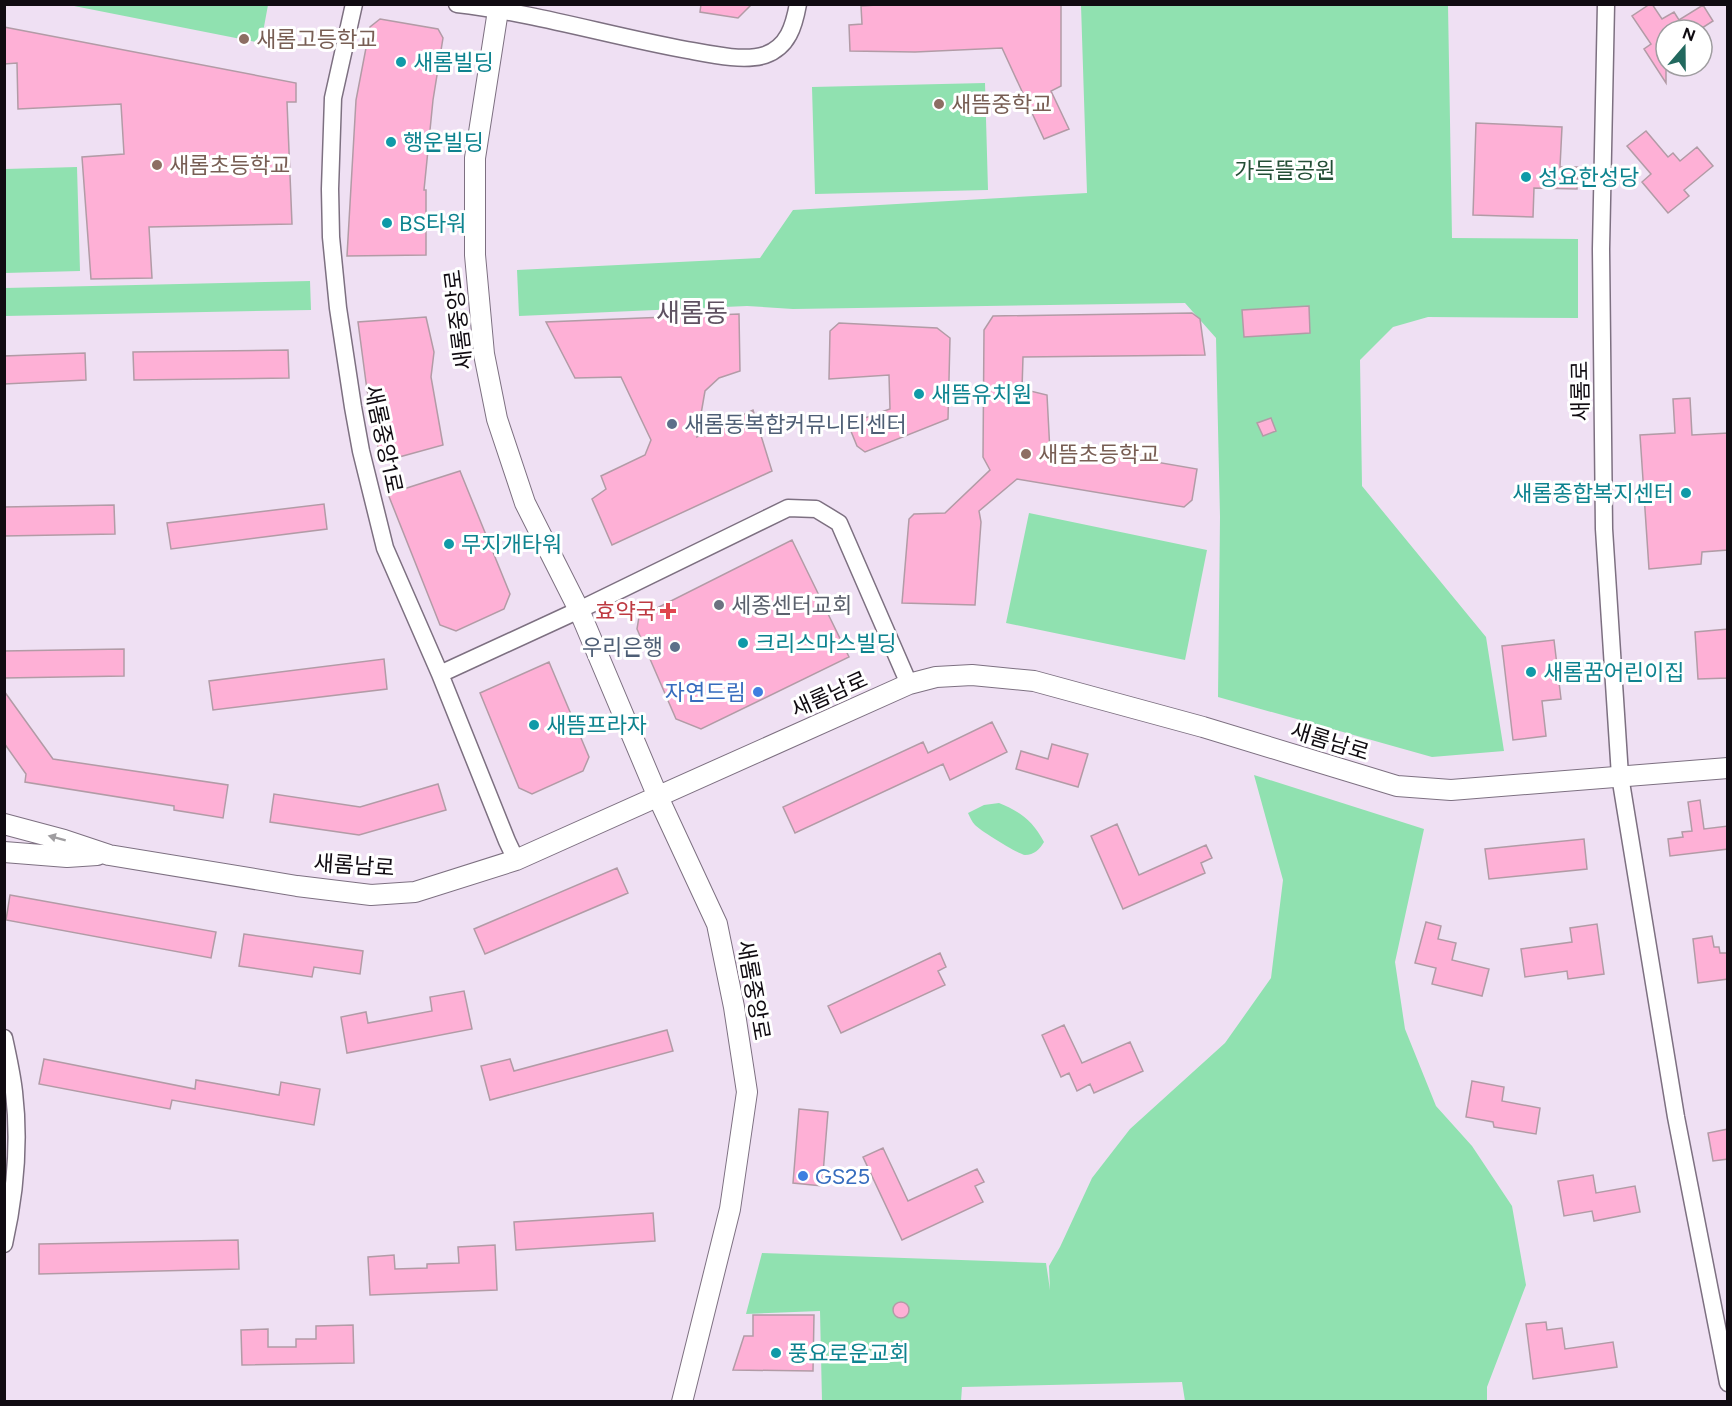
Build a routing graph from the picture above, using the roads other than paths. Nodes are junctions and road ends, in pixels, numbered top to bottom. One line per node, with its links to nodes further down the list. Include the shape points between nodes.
1 (354, 4): 7 (street, 새롬중앙1로, via 333,98 331,237 338,308 361,451 386,548)
2 (457, 4): 5 (street)
3 (798, 4): 5 (street, via 795,25 786,41 765,55 743,58 645,42)
4 (1606, 4): 10 (street, 새롬로, via 1601,249 1604,529)
5 (499, 7): 6 (street, 새롬중앙로, via 475,158 475,255 484,354 497,419 525,503)
6 (579, 610): 7 (street); 8 (street, via 788,508 816,509 839,523); 11 (street, 새롬중앙로)
7 (440, 674): 15 (street, 새롬중앙1로)
8 (909, 684): 10 (street, 새롬남로, via 936,677 972,675 1034,681 1397,786 1451,790); 11 (street, 새롬남로)
9 (1728, 768): 10 (street, 새롬남로)
10 (1620, 777): 18 (street, 새롬로, via 1677,1117)
11 (658, 797): 15 (street, 새롬남로); 19 (street, 새롬중앙로, via 717,924 747,1092 730,1209)
12 (4, 825): 14 (street, 새롬남로, one-way to 12)
13 (4, 852): 14 (street, 새롬남로, via 66,857)
14 (109, 855): 15 (street, 새롬남로, via 371,895 416,892)
15 (516, 860)
16 (4, 1038): 17 (street, via 14,1093 16,1158)
17 (4, 1244)
18 (1728, 1383)
19 (682, 1401)

